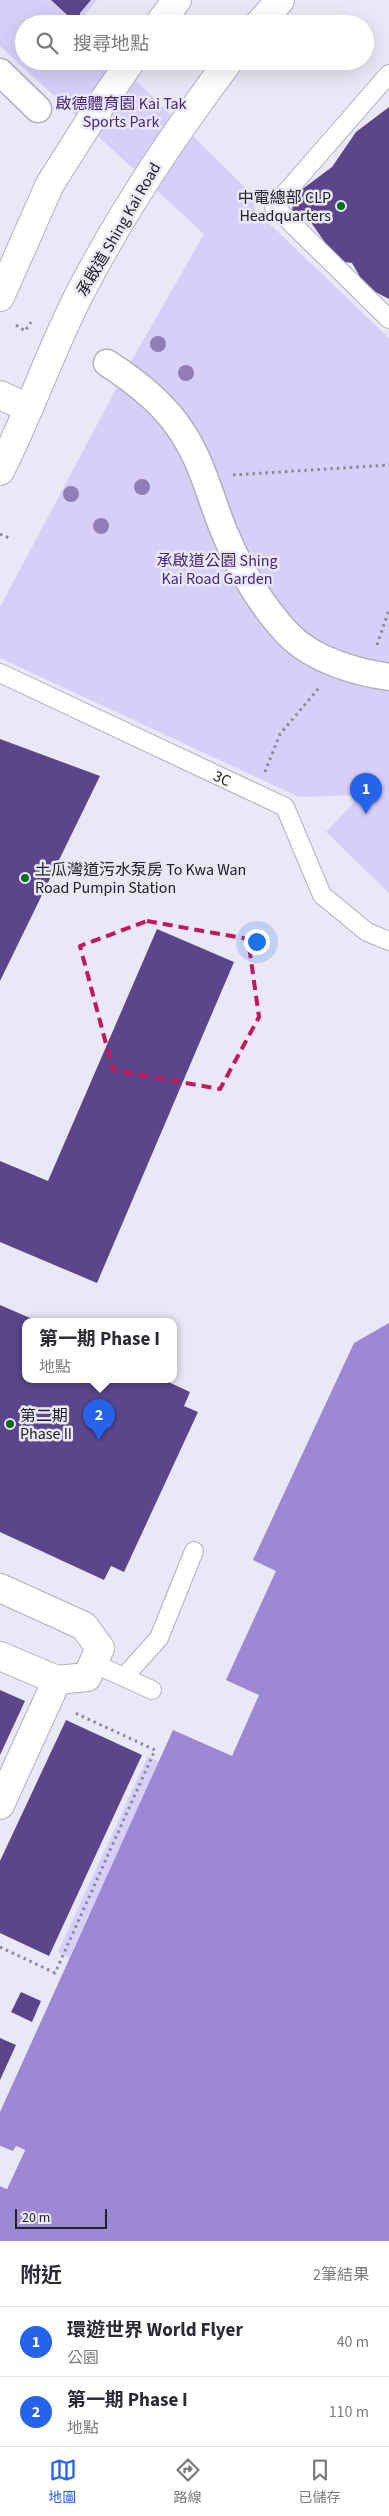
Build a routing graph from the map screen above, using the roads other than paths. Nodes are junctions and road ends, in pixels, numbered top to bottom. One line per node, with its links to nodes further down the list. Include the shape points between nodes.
1 (177, 0): 3 (main road)
2 (280, 0): 4 (main road)
3 (166, 15)
4 (267, 15)
5 (125, 70): 10 (main road, via 50,184)
6 (223, 70): 14 (main road, 承啟道 Shing Kai Road, via 159,158 118,224 80,292)
7 (0, 72): 9 (street)
8 (389, 74): 11 (lane, via 274,206)
9 (38, 109)
10 (0, 297)
11 (389, 319)
12 (107, 363): 17 (street, via 146,390 181,430 205,476 231,545 253,586 290,636 339,665)
13 (0, 395): 14 (main road)
14 (28, 408): 15 (main road, 承啟道 Shing Kai Road)
15 (1, 466)
16 (0, 673): 18 (lane, 3C / 3C, via 285,807 322,895 367,932)
17 (378, 675)
18 (389, 941)
19 (194, 1551): 23 (lane, via 159,1638)
20 (0, 1588): 22 (main road, via 84,1626 100,1648)
21 (0, 1656): 24 (main road)
22 (93, 1663): 23 (lane); 24 (main road, via 87,1677)
23 (124, 1677): 25 (lane)
24 (52, 1690): 26 (main road)
25 (152, 1690)
26 (0, 1805)

